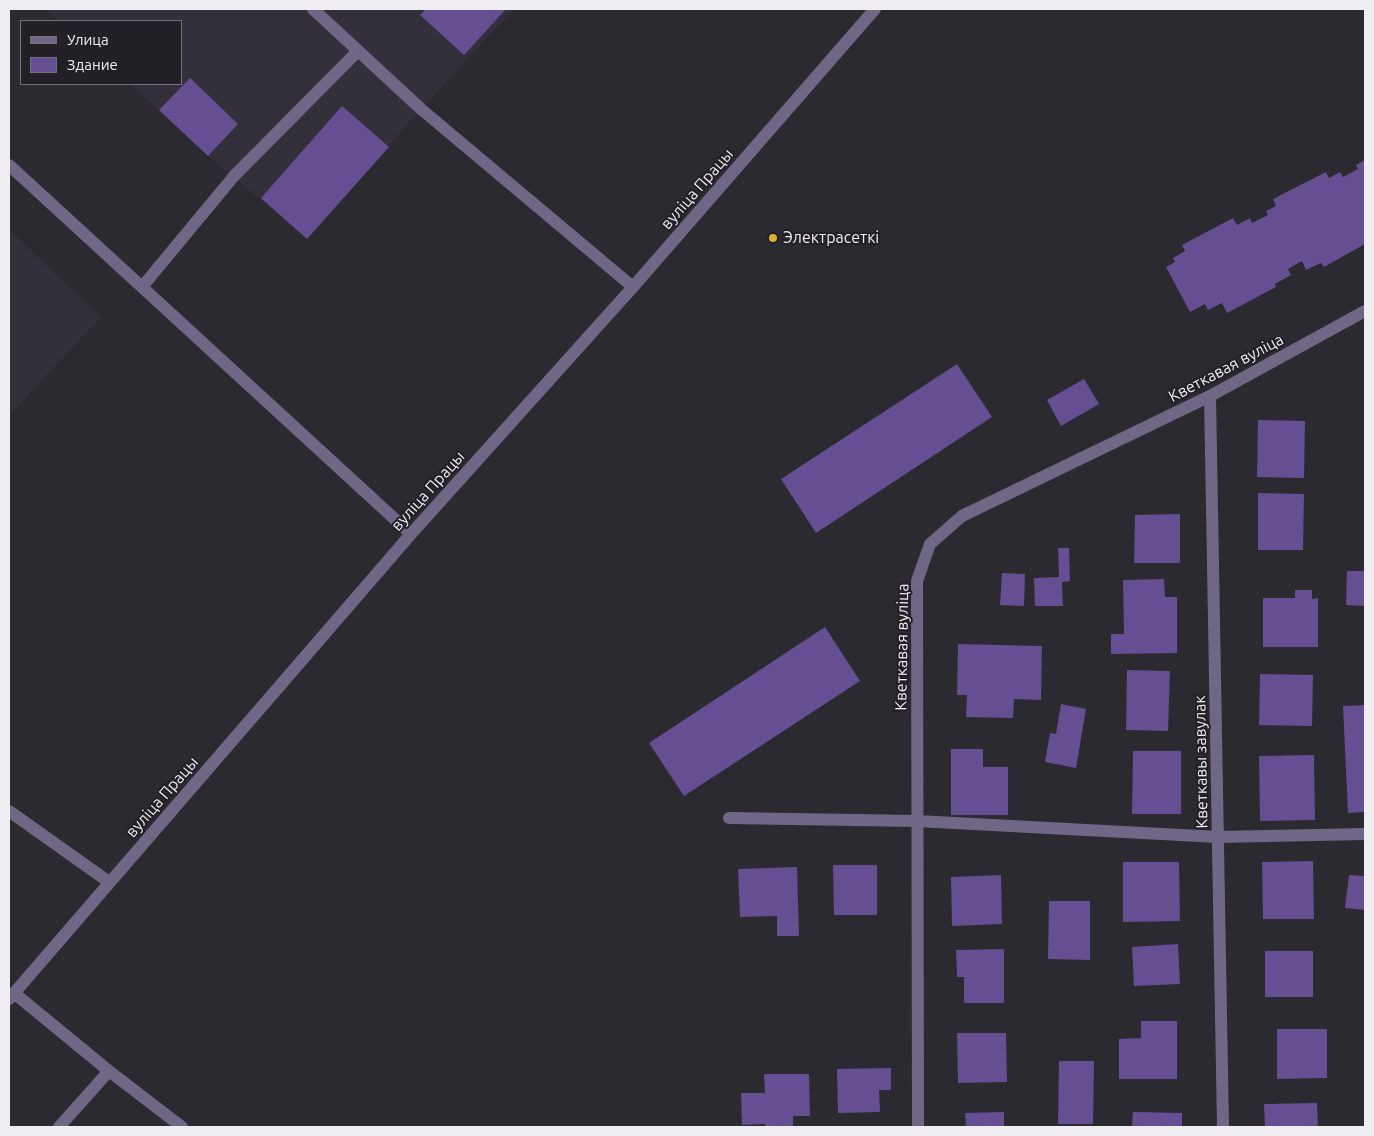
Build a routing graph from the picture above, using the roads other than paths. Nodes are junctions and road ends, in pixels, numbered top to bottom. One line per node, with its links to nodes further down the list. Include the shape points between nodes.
1 (313, 9): 3 (street)
2 (875, 9): 6 (street, вуліца Працы)
3 (358, 51): 5 (street, via 234,176); 6 (street)
4 (9, 165): 5 (street)
5 (142, 287): 9 (street)
6 (632, 288): 9 (street, вуліца Працы)
7 (1365, 311): 8 (street, Кветкавая вуліца)
8 (1210, 396): 12 (street, Кветкавая вуліца, via 962,516 930,544 917,582); 14 (street, Кветкавы завулак)
9 (411, 534): 15 (street, вуліца Працы)
10 (9, 811): 15 (street)
11 (729, 818): 12 (street)
12 (917, 821): 14 (street); 20 (street, Кветкавая вуліца)
13 (1365, 834): 14 (street)
14 (1218, 837): 21 (street, Кветкавы завулак)
15 (109, 882): 16 (street, вуліца Працы)
16 (11, 996): 17 (street)
17 (109, 1071): 18 (street); 19 (street)
18 (59, 1127)
19 (182, 1127)
20 (918, 1127)
21 (1223, 1127)

